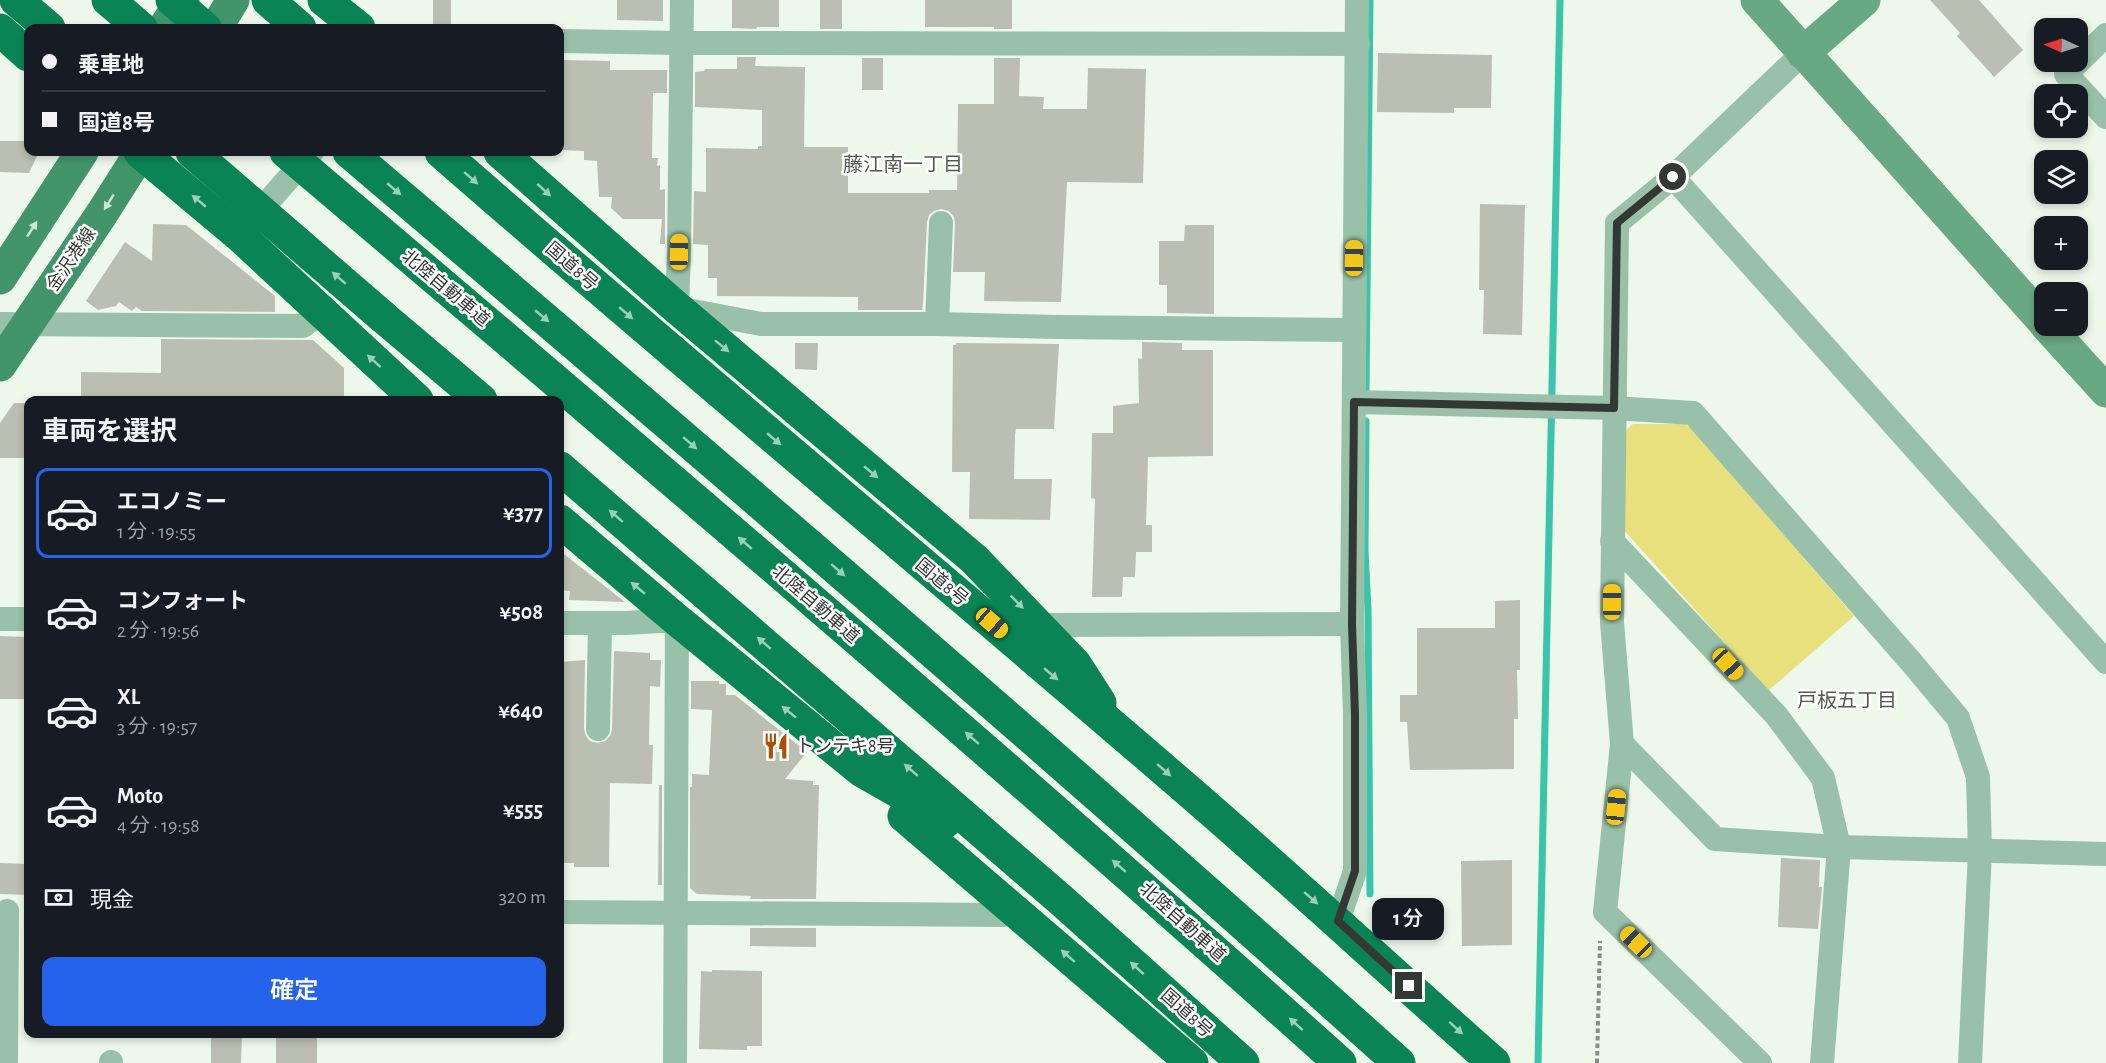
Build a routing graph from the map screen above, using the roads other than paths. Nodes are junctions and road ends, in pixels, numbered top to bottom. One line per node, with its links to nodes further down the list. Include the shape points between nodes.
1 (16, 0): 12 (highway)
2 (108, 0): 13 (highway)
3 (172, 0): 15 (highway, bridge)
4 (183, 0): 14 (main road)
5 (233, 0): 16 (main road)
6 (268, 0): 17 (highway)
7 (324, 0): 18 (highway)
8 (682, 0): 22 (street)
9 (1357, 0): 23 (street)
10 (1757, 0): 25 (street)
11 (1864, 0): 25 (street)
12 (44, 24)
13 (136, 24)
14 (167, 24)
15 (200, 24)
16 (218, 24)
17 (295, 24)
18 (353, 24)
19 (0, 30): 24 (highway)
20 (2106, 35): 26 (street, via 2066,74)
21 (564, 41): 22 (street)
22 (681, 43): 23 (street); 40 (street)
23 (1358, 44): 45 (street)
24 (24, 51)
25 (1803, 53): 36 (street); 41 (street)
26 (2106, 117)
27 (79, 156): 39 (main road, one-way to 27)
28 (138, 156): 43 (main road, 金沢港線, one-way to 43, via 101,215)
29 (145, 156): 38 (highway, one-way to 29)
30 (197, 156): 50 (highway, one-way to 30, bridge)
31 (291, 156): 82 (highway, 北陸自動車道, one-way to 31, bridge, via 927,699)
32 (308, 156): 38 (street)
33 (354, 156): 83 (highway, one-way to 83, via 947,664)
34 (446, 156): 65 (highway, 国道8号, one-way to 65)
35 (505, 156): 40 (highway, one-way to 40)
36 (1673, 177): 52 (street, via 1617,223); 63 (street)
37 (941, 223): 44 (street)
38 (239, 235): 42 (highway)
39 (0, 278)
40 (677, 308): 44 (street, via 761,324); 62 (highway, one-way to 62, via 974,559)
41 (2034, 311)
42 (320, 313): 43 (street, via 303,326); 49 (highway, one-way to 42)
43 (13, 324): 47 (main road, 金沢港線)
44 (937, 324): 45 (street)
45 (1353, 330): 51 (street)
46 (2057, 336): 48 (street)
47 (0, 365)
48 (2106, 391)
49 (413, 396)
50 (476, 396)
51 (1354, 402): 52 (street); 61 (street)
52 (1614, 408): 55 (street); 69 (street, via 1693,413 1958,718 1978,777)
53 (564, 471): 71 (highway, 国道8号, one-way to 53)
54 (564, 524): 58 (highway, one-way to 54)
55 (1612, 541): 66 (street, via 1612,621); 68 (street, via 1776,715 1810,760 1823,778)
56 (0, 619): 57 (street)
57 (24, 619)
58 (677, 620): 60 (street); 67 (highway, one-way to 58); 75 (street)
59 (564, 623): 60 (street)
60 (600, 623): 64 (street)
61 (1352, 624): 62 (street); 76 (street, via 1355,871)
62 (1040, 625): 65 (highway, via 1075,664)
63 (2106, 662)
64 (597, 729)
65 (1119, 732): 76 (highway, 国道8号, one-way to 76)
66 (1622, 744): 68 (street, via 1715,839); 84 (street, via 1605,912)
67 (862, 771): 71 (highway); 72 (highway, via 891,806)
68 (1839, 847): 69 (street); 85 (street)
69 (1980, 851): 70 (street); 86 (street)
70 (2106, 854)
71 (1061, 900): 81 (highway, 国道8号, one-way to 71)
72 (1011, 906): 75 (street, via 1003,915); 80 (highway, one-way to 72)
73 (12, 911): 78 (street)
74 (564, 912): 75 (street)
75 (675, 913): 79 (street)
76 (1338, 921): 77 (highway, 国道8号, one-way to 77)
77 (1487, 1057)
78 (6, 1063)
79 (675, 1063)
80 (1192, 1063)
81 (1243, 1063)
82 (1340, 1063)
83 (1399, 1063)
84 (1760, 1063)
85 (1822, 1063)
86 (1970, 1063)

